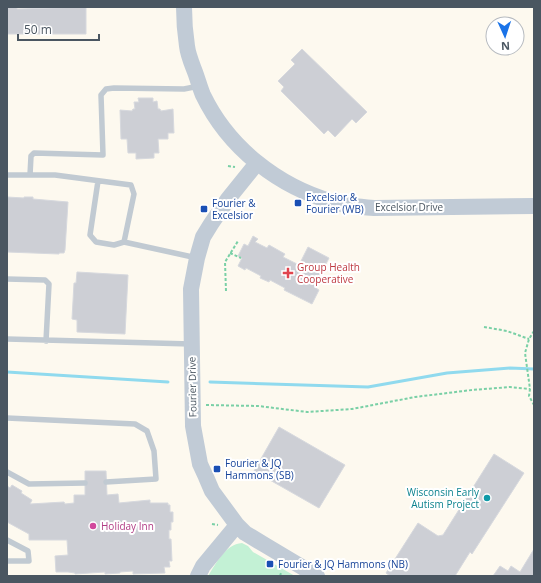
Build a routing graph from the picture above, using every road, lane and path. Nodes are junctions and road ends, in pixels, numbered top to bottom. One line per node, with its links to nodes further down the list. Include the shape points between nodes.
1 (184, 7): 2 (street, Excelsior Drive, via 187,47)
2 (200, 86): 3 (street, Excelsior Drive, via 202,94 224,129); 7 (lane, via 184,89 106,89 101,95 102,155 34,153 31,156)
3 (257, 163): 9 (street, Excelsior Drive, via 282,181 300,189 334,202 355,206); 13 (street, Fourier Drive, via 217,215 204,237)
4 (228, 166): 5 (path)
5 (235, 167)
6 (7, 175): 7 (lane)
7 (30, 175): 8 (lane, via 56,174)
8 (98, 181): 11 (lane, via 131,185 134,194); 11 (lane, via 90,235 96,242 114,245)
9 (534, 206)
10 (238, 241): 12 (path)
11 (124, 242): 13 (lane)
12 (230, 253): 14 (path); 16 (path, via 225,262)
13 (197, 258): 22 (street, Fourier Drive, via 191,289)
14 (241, 258)
15 (7, 279): 21 (lane, via 45,280 49,284)
16 (226, 291)
17 (484, 327): 20 (path, via 507,331)
18 (534, 331): 20 (path)
19 (7, 339): 21 (lane)
20 (529, 339): 23 (path, via 525,353)
21 (46, 341): 22 (lane)
22 (191, 344): 31 (street, Fourier Drive, via 193,426 200,464 212,491)
23 (530, 389): 24 (path, via 510,387 472,390 415,397 352,410 307,412 258,406); 25 (path, via 529,396)
24 (206, 405)
25 (534, 405)
26 (7, 418): 28 (lane, via 135,424 147,431 154,451 156,479)
27 (7, 472): 29 (lane, via 29,484)
28 (106, 482)
29 (85, 483)
30 (212, 524): 32 (path)
31 (237, 524): 36 (street); 38 (street, Fourier Drive, via 245,533)
32 (218, 525)
33 (7, 540): 34 (lane, via 28,551 29,561)
34 (7, 561)
35 (281, 573): 37 (path)
36 (198, 576)
37 (280, 576)
38 (317, 576)

